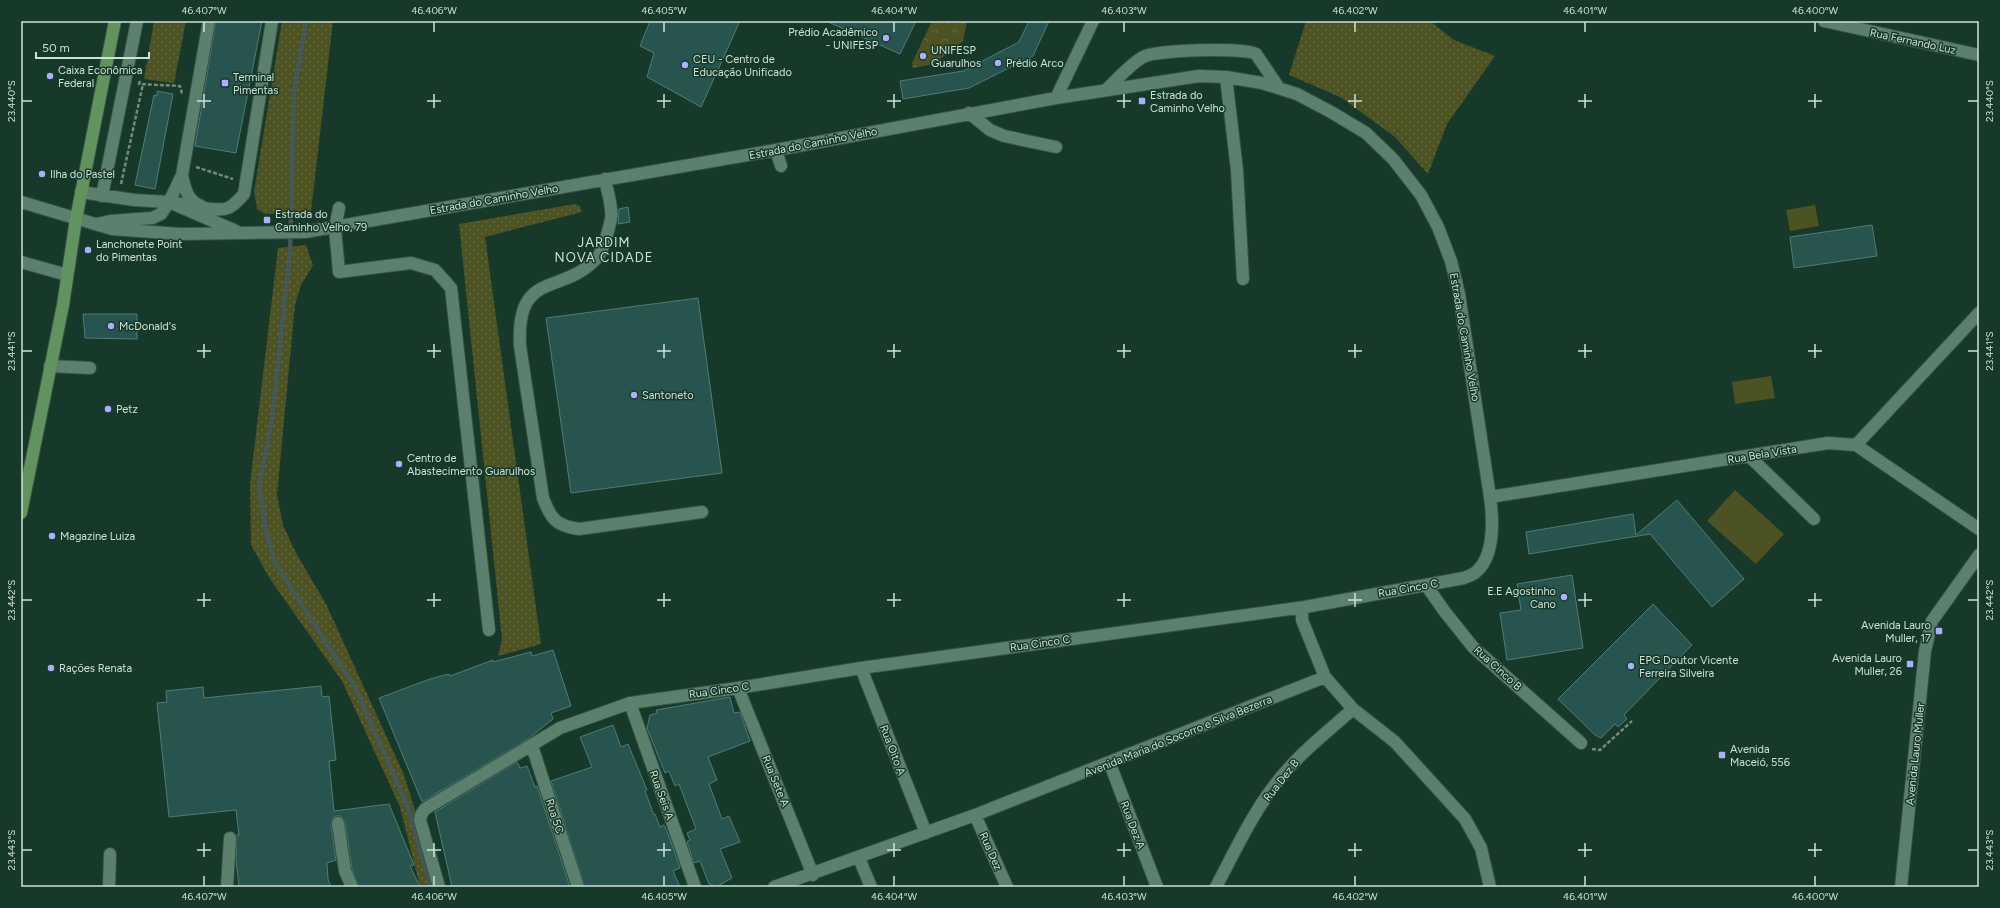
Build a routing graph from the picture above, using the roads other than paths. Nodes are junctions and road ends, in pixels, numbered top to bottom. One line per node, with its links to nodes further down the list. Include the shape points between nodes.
1 (115, 21): 18 (main road)
2 (137, 21): 19 (street)
3 (208, 21): 16 (street)
4 (272, 21): 23 (street, via 244,194 227,208)
5 (1093, 21): 11 (street)
6 (1824, 21): 7 (street, Rua Fernando Luz)
7 (1979, 55)
8 (1226, 76): 9 (street, Estrada do Caminho Velho); 10 (street, Estrada do Caminho Velho, via 1199,76); 30 (street, via 1237,170)
9 (1279, 88): 10 (street, via 1256,54 1251,51 1228,50 1150,54 1138,60); 36 (street, Estrada do Caminho Velho, via 1298,94 1366,133 1393,159 1421,194 1438,227 1451,261 1459,294)
10 (1106, 90): 11 (street, Estrada do Caminho Velho)
11 (1056, 98): 12 (street, Estrada do Caminho Velho)
12 (969, 113): 13 (street, via 990,130 1004,136); 14 (street, Estrada do Caminho Velho)
13 (1056, 147)
14 (776, 150): 15 (street); 17 (street, Estrada do Caminho Velho)
15 (781, 166)
16 (183, 169): 21 (street); 23 (street, via 185,191 191,200 200,206)
17 (605, 179): 26 (street, Estrada do Caminho Velho); 37 (street, via 611,217 597,258 580,272 546,286 530,297 523,310 519,328 543,498 553,518 563,527 579,529)
18 (82, 192): 19 (street, Estrada do Caminho Velho); 24 (main road)
19 (102, 196): 21 (street, Estrada do Caminho Velho)
20 (21, 202): 24 (street, Estrada do Caminho Velho)
21 (169, 202): 23 (street); 25 (street, via 161,214 152,218 110,221); 27 (street, Estrada do Caminho Velho)
22 (339, 208): 26 (street)
23 (216, 209)
24 (76, 220): 25 (street, Estrada do Caminho Velho); 29 (main road)
25 (94, 225): 27 (street, Estrada do Caminho Velho, via 112,229 180,234)
26 (335, 228): 27 (street, Estrada do Caminho Velho, via 305,232); 44 (street, via 339,272 411,263 436,270 451,288)
27 (239, 232)
28 (21, 262): 29 (street)
29 (67, 275): 32 (main road)
30 (1243, 279)
31 (1979, 313): 34 (street)
32 (50, 366): 33 (street); 38 (main road)
33 (90, 368)
34 (1856, 445): 35 (street, Rua Bela Vista, via 1828,443); 40 (street)
35 (1749, 456): 36 (street, Rua Bela Vista); 39 (street)
36 (1490, 497): 42 (street, Rua Cinco C, via 1494,520 1492,539 1476,572 1464,578)
37 (702, 512)
38 (21, 513)
39 (1814, 519)
40 (1979, 528)
41 (1979, 555): 72 (street, Avenida Lauro Muller, via 1932,621 1925,650)
42 (1426, 585): 43 (street, Rua Cinco C); 50 (street, Rua Cinco B, via 1473,646)
43 (1305, 607): 45 (street, Rua Cinco C); 46 (street, via 1302,620)
44 (489, 630)
45 (861, 668): 47 (street, Rua Cinco C); 55 (street, Rua Oito A)
46 (1325, 678): 49 (street); 52 (street, Avenida Maria do Socorro e Silva Bezerra)
47 (738, 688): 48 (street, Rua Cinco C); 59 (street, Rua Sete A)
48 (630, 703): 51 (street, Rua Cinco C, via 560,728); 65 (street, Rua Seis A)
49 (1353, 709): 70 (street, Rua Dez B, via 1300,756 1274,786 1252,820); 71 (street, via 1395,742 1465,819 1481,848)
50 (1581, 743)
51 (532, 746): 63 (street, Rua Cinco C, via 422,812 420,820); 64 (street, Rua 5C)
52 (1110, 764): 53 (street, Avenida Maria do Socorro e Silva Bezerra); 69 (street, Rua Dez A)
53 (975, 815): 55 (street, Avenida Maria do Socorro e Silva Bezerra); 68 (street, Rua Dez)
54 (338, 823): 62 (street, via 345,871)
55 (926, 833): 58 (street, Avenida Maria do Socorro e Silva Bezerra)
56 (230, 838): 61 (street)
57 (110, 854): 60 (street)
58 (859, 858): 59 (street, Avenida Maria do Socorro e Silva Bezerra); 67 (street)
59 (813, 875): 66 (street, Avenida Maria do Socorro e Silva Bezerra)
60 (109, 887)
61 (227, 887)
62 (352, 887)
63 (439, 887)
64 (578, 887)
65 (695, 887)
66 (774, 887)
67 (871, 887)
68 (1006, 887)
69 (1157, 887)
70 (1216, 887)
71 (1490, 887)
72 (1900, 887)

